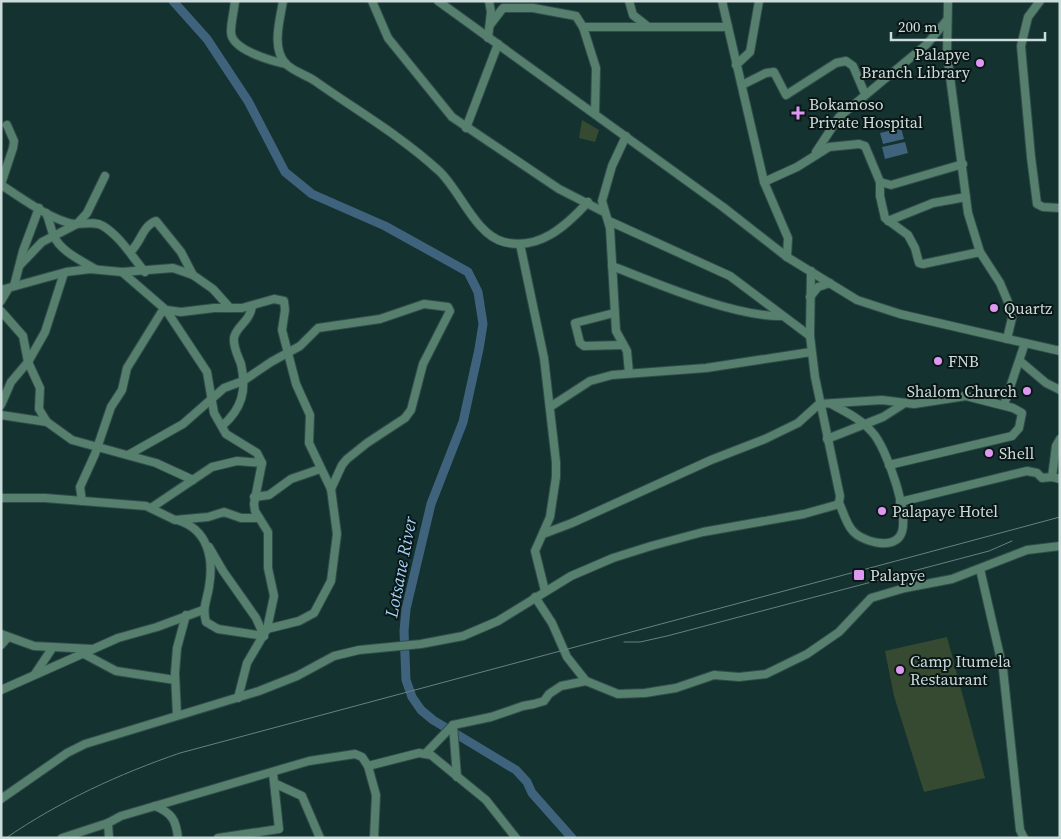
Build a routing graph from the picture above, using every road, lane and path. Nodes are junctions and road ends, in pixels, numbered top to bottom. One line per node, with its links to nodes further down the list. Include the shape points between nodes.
1 (235, 1): 20 (street, via 231,32 234,40 260,58)
2 (283, 1): 20 (street, via 277,35 280,55)
3 (372, 1): 26 (street, via 388,38 434,97)
4 (438, 1): 18 (street)
5 (629, 1): 15 (street, via 633,15)
6 (722, 1): 16 (street)
7 (759, 1): 21 (street, via 750,52)
8 (948, 1): 13 (street)
9 (1040, 1): 36 (street, via 1028,17 1021,46 1030,157 1038,204)
10 (490, 2): 12 (street); 14 (street)
11 (522, 4): 12 (street); 17 (street, via 567,12 576,16)
12 (503, 8): 14 (street)
13 (948, 20): 23 (street, via 927,44); 29 (street, via 947,54)
14 (490, 25): 18 (street)
15 (647, 26): 16 (street); 17 (street)
16 (728, 26): 21 (street)
17 (583, 27): 24 (street, via 596,68)
18 (488, 38): 19 (street)
19 (498, 44): 24 (street); 26 (street)
20 (286, 64): 43 (street, via 313,79 439,170 476,221 496,239)
21 (736, 65): 22 (street)
22 (742, 85): 23 (street, via 774,72 786,95 836,63 846,61 852,66); 31 (street)
23 (865, 94): 28 (street, via 839,117)
24 (595, 114): 27 (street)
25 (7, 124): 33 (street, via 14,148)
26 (466, 128): 35 (street, via 559,189)
27 (626, 136): 38 (street, via 605,187); 46 (street)
28 (815, 154): 31 (street, via 798,167); 32 (street, via 829,148 865,146)
29 (963, 164): 32 (street, via 892,184); 34 (street)
30 (105, 176): 41 (street, via 87,212)
31 (764, 182): 46 (street, via 788,238)
32 (880, 182): 40 (street, via 880,196)
33 (1, 185): 37 (street)
34 (966, 196): 40 (street, via 934,203); 45 (street)
35 (588, 202): 38 (street); 43 (street, via 564,228 531,243)
36 (1060, 208)
37 (42, 209): 41 (street, via 58,219); 42 (street, via 51,222); 47 (street)
38 (604, 212): 39 (street)
39 (609, 221): 48 (street); 64 (street, via 730,276)
40 (888, 221): 45 (street, via 908,235 921,264)
41 (77, 224): 42 (street); 44 (street, via 104,226)
42 (54, 237): 47 (street, via 42,242); 49 (street, via 69,252)
43 (520, 244): 84 (street, via 544,358)
44 (130, 252): 52 (street); 54 (street, via 146,228 156,221 181,252)
45 (980, 252): 66 (street, via 1012,309)
46 (787, 257): 50 (street)
47 (20, 266): 56 (street)
48 (612, 266): 63 (street); 64 (street, via 737,309)
49 (95, 269): 51 (street); 53 (street)
50 (811, 271): 55 (street); 57 (street)
51 (122, 272): 52 (street); 61 (street)
52 (146, 272): 54 (street, via 173,268)
53 (64, 273): 56 (street); 73 (street, via 45,332)
54 (193, 274): 60 (street, via 214,289)
55 (830, 282): 57 (street, via 818,287); 66 (street, via 873,306)
56 (8, 288): 58 (street)
57 (810, 297): 65 (street)
58 (1, 301)
59 (252, 306): 60 (street); 71 (street, via 274,299 284,301 281,325); 75 (street, via 249,318 235,334 234,340)
60 (230, 308): 61 (street)
61 (166, 310): 78 (street, via 207,372); 91 (street, via 158,317 131,360 122,390 111,407)
62 (1, 311): 73 (street, via 23,336)
63 (614, 313): 68 (street, via 616,331); 68 (street, via 575,323 580,343 584,346)
64 (780, 316): 65 (street)
65 (810, 336): 70 (street)
66 (1007, 339): 67 (street)
67 (1025, 343): 69 (street); 72 (street)
68 (623, 344): 74 (street)
69 (1060, 351)
70 (811, 352): 74 (street, via 706,368); 80 (street)
71 (289, 353): 75 (street); 95 (street, via 296,384 309,412 309,443); 98 (street, via 318,328 380,319 424,304 449,309 423,364 411,410 405,418 347,459)
72 (1020, 361): 76 (street); 83 (street)
73 (28, 362): 82 (street, via 11,382); 86 (street, via 39,386 39,409)
74 (629, 373): 84 (street, via 590,381)
75 (243, 381): 78 (street, via 224,388); 88 (street, via 240,406)
76 (1056, 389): 77 (street)
77 (1060, 398)
78 (210, 401): 88 (street); 92 (street, via 170,433)
79 (905, 403): 81 (street, via 882,400); 83 (street, via 966,396); 87 (street)
80 (819, 404): 81 (street); 89 (street); 107 (street, via 798,423 765,439)
81 (830, 404): 87 (street)
82 (1, 405)
83 (1004, 406): 94 (street, via 1022,413 1019,428 1012,436)
84 (550, 407): 107 (street, via 556,477 550,517)
85 (1, 415): 86 (street)
86 (47, 422): 91 (street, via 72,440)
87 (864, 424): 89 (street); 94 (street, via 874,433)
88 (222, 426): 93 (street, via 232,439 257,453)
89 (827, 439): 102 (street)
90 (1060, 439): 96 (street, via 1056,446)
91 (97, 447): 92 (street); 101 (street, via 80,486)
92 (128, 455): 97 (street)
93 (262, 464): 97 (street, via 228,461 207,469); 99 (street)
94 (889, 465): 103 (street)
95 (320, 469): 98 (street); 99 (street, via 291,479 269,495)
96 (1056, 478): 103 (street, via 1045,479 1027,471)
97 (194, 480): 104 (street)
98 (331, 489): 115 (street, via 337,534 334,566 326,593 308,618)
99 (254, 497): 105 (street)
100 (1, 498): 101 (street)
101 (82, 500): 104 (street)
102 (839, 502): 103 (street, via 855,534 886,543 900,536 903,516); 111 (street, via 820,510 703,532 651,546 579,572)
103 (900, 502)
104 (151, 508): 106 (street)
105 (259, 518): 106 (street, via 241,518 224,512); 115 (street, via 268,532 268,568 274,596)
106 (176, 520): 108 (street, via 198,530)
107 (543, 534): 111 (street, via 535,557)
108 (207, 544): 113 (street, via 209,587); 115 (street)
109 (1060, 546): 110 (street, via 1027,550)
110 (980, 569): 123 (street, via 871,598 840,632 807,654 766,674 714,675 676,688 618,694); 145 (street, via 1003,669 1020,830)
111 (545, 591): 112 (street)
112 (535, 597): 123 (street, via 567,657); 125 (street, via 478,630 445,640 334,656 290,679)
113 (203, 610): 114 (street); 115 (street, via 206,622 211,626)
114 (186, 615): 119 (street, via 157,628 118,638); 122 (street, via 177,644)
115 (266, 633): 125 (street, via 247,663)
116 (5, 635): 117 (street); 118 (street, via 34,646)
117 (1, 646)
118 (53, 647): 119 (street); 121 (street)
119 (94, 650): 120 (street)
120 (84, 654): 121 (street); 122 (street, via 116,672)
121 (34, 675): 124 (street)
122 (175, 680): 126 (street)
123 (586, 681): 129 (street, via 561,686 544,701)
124 (1, 690)
125 (238, 698): 127 (street)
126 (178, 702): 127 (street); 128 (street)
127 (186, 713): 128 (street)
128 (177, 715): 135 (street, via 76,748)
129 (454, 725): 130 (street); 133 (street)
130 (426, 753): 131 (street); 133 (street)
131 (368, 766): 132 (street, via 362,757 355,754 309,761); 143 (street, via 376,795)
132 (273, 773): 134 (street); 136 (street)
133 (457, 777): 144 (street, via 486,800)
134 (276, 784): 141 (street, via 279,829); 142 (street, via 302,796)
135 (2, 796)
136 (155, 806): 137 (street, via 120,816); 140 (street, via 173,818)
137 (108, 823): 138 (street); 139 (street)
138 (62, 838)
139 (108, 838)
140 (178, 838)
141 (218, 838)
142 (320, 838)
143 (374, 838)
144 (516, 838)
145 (1024, 838)

